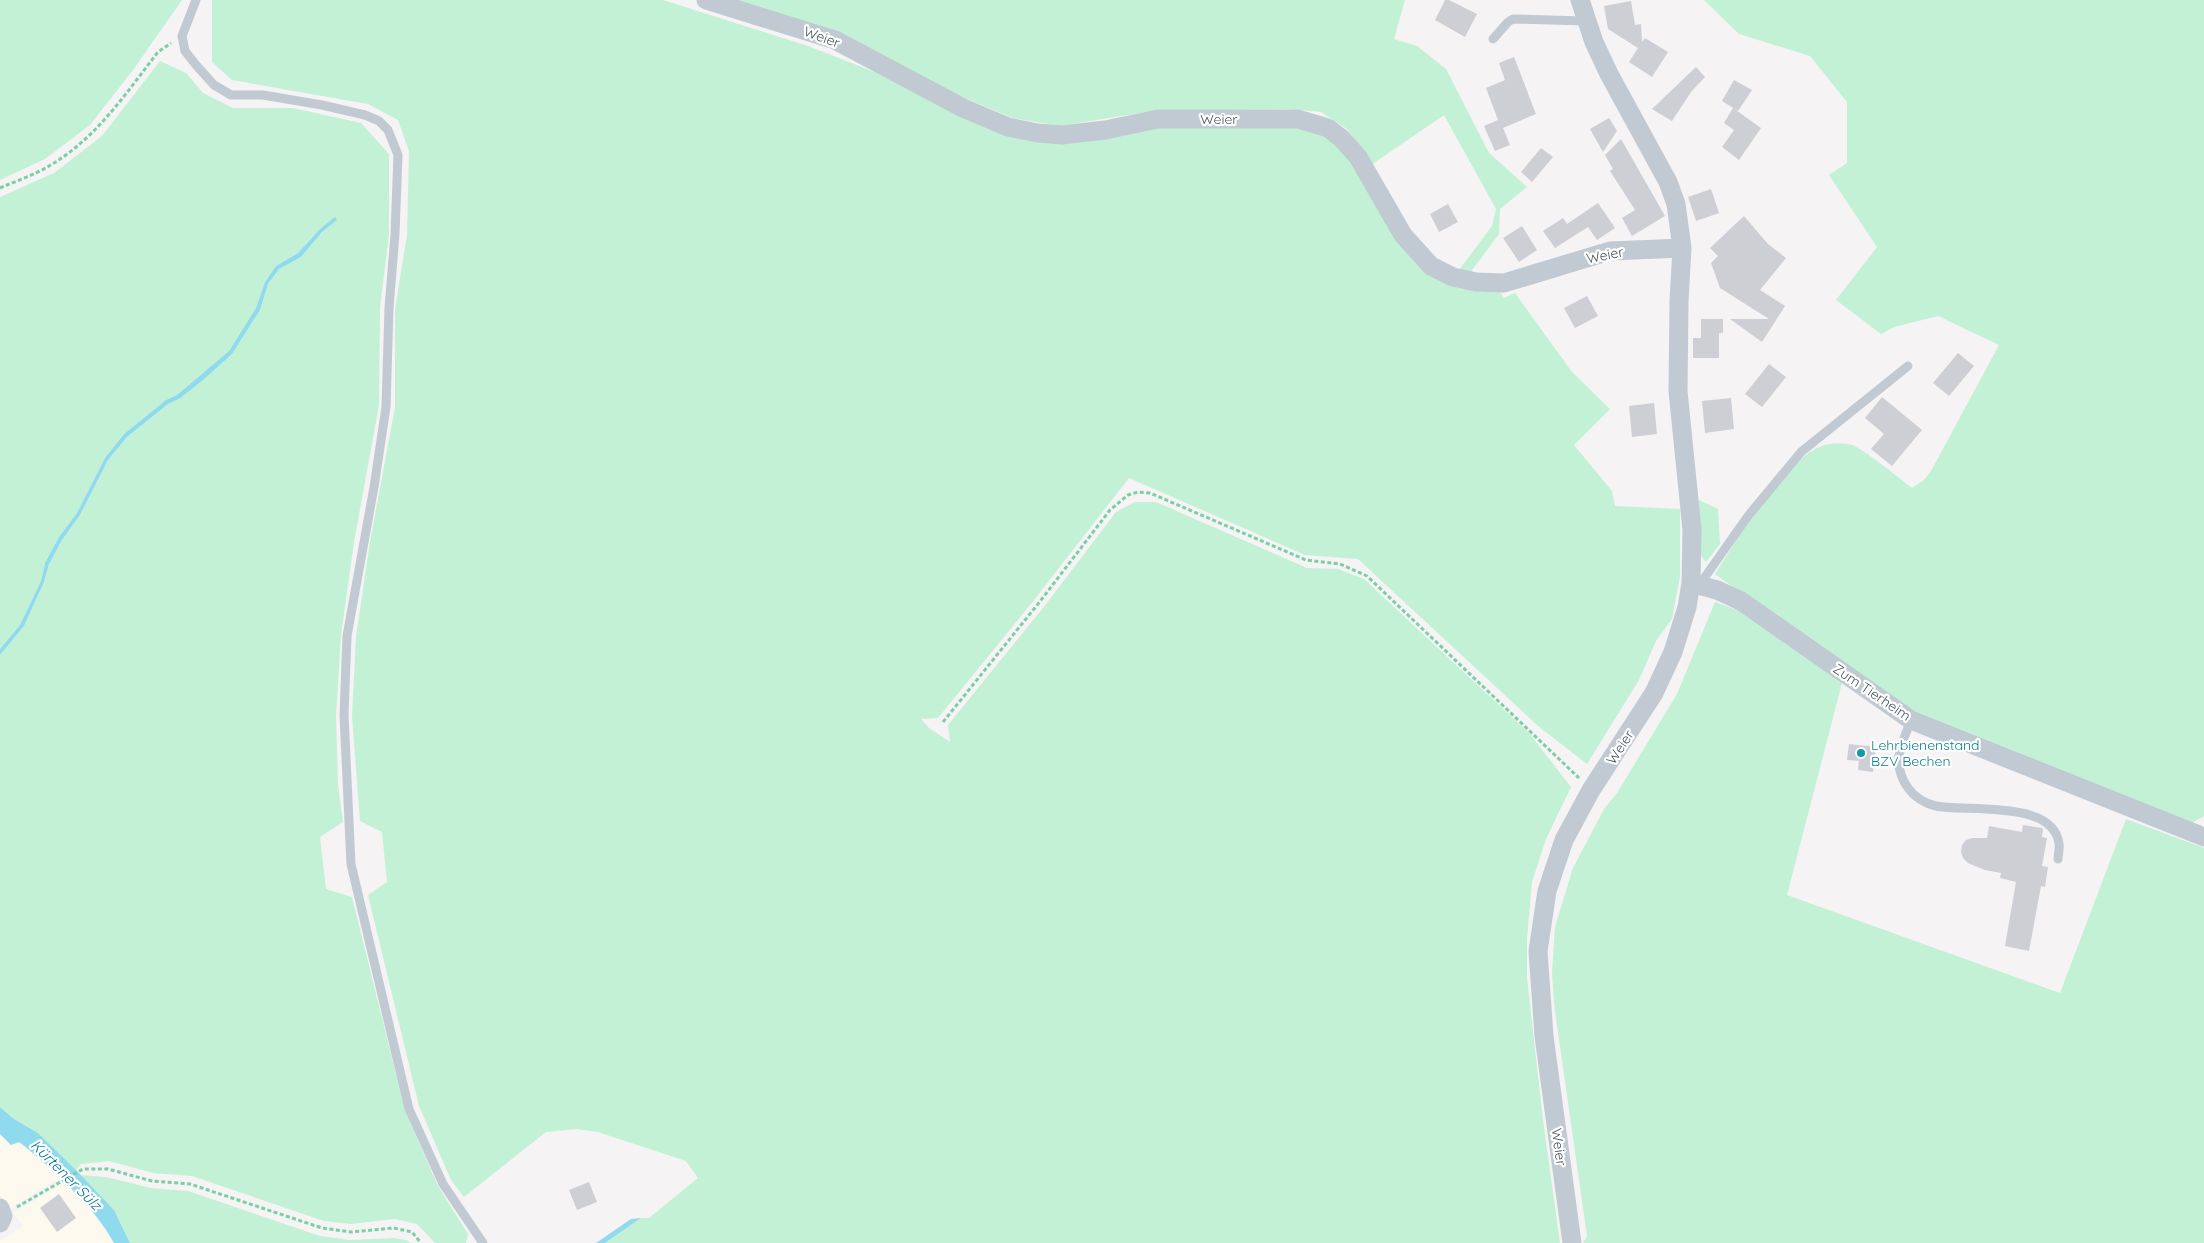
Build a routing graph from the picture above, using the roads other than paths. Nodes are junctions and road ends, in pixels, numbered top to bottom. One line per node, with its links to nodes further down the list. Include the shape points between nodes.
1 (196, 0): 12 (lane, via 182,36 185,51 214,85 231,95 263,95 365,115 379,121 388,130 398,155 386,407 347,636 344,715 350,864 410,1109 443,1184)
2 (706, 0): 6 (street, Weier, via 835,40 963,108 1008,127 1062,135 1158,119 1298,119 1328,128 1358,157 1403,235 1431,266 1453,277 1504,283 1610,251)
3 (1580, 0): 4 (street, Weier)
4 (1586, 21): 5 (lane, via 1512,19); 6 (street, Weier, via 1609,74 1668,182 1676,204)
5 (1493, 39)
6 (1682, 248): 8 (street, Weier, via 1678,391)
7 (1908, 366): 8 (lane, via 1801,452)
8 (1695, 583): 9 (street, Zum Tierheim, via 1741,601); 13 (street, Weier, via 1673,652 1654,693 1591,790 1564,840 1547,891 1538,951 1544,1036)
9 (1911, 720): 10 (street, Zum Tierheim); 11 (lane, via 1899,757 1902,782 1911,793 1936,806 2008,809 2044,821 2060,843)
10 (2204, 837)
11 (2058, 859)
12 (483, 1243)
13 (1572, 1243)

